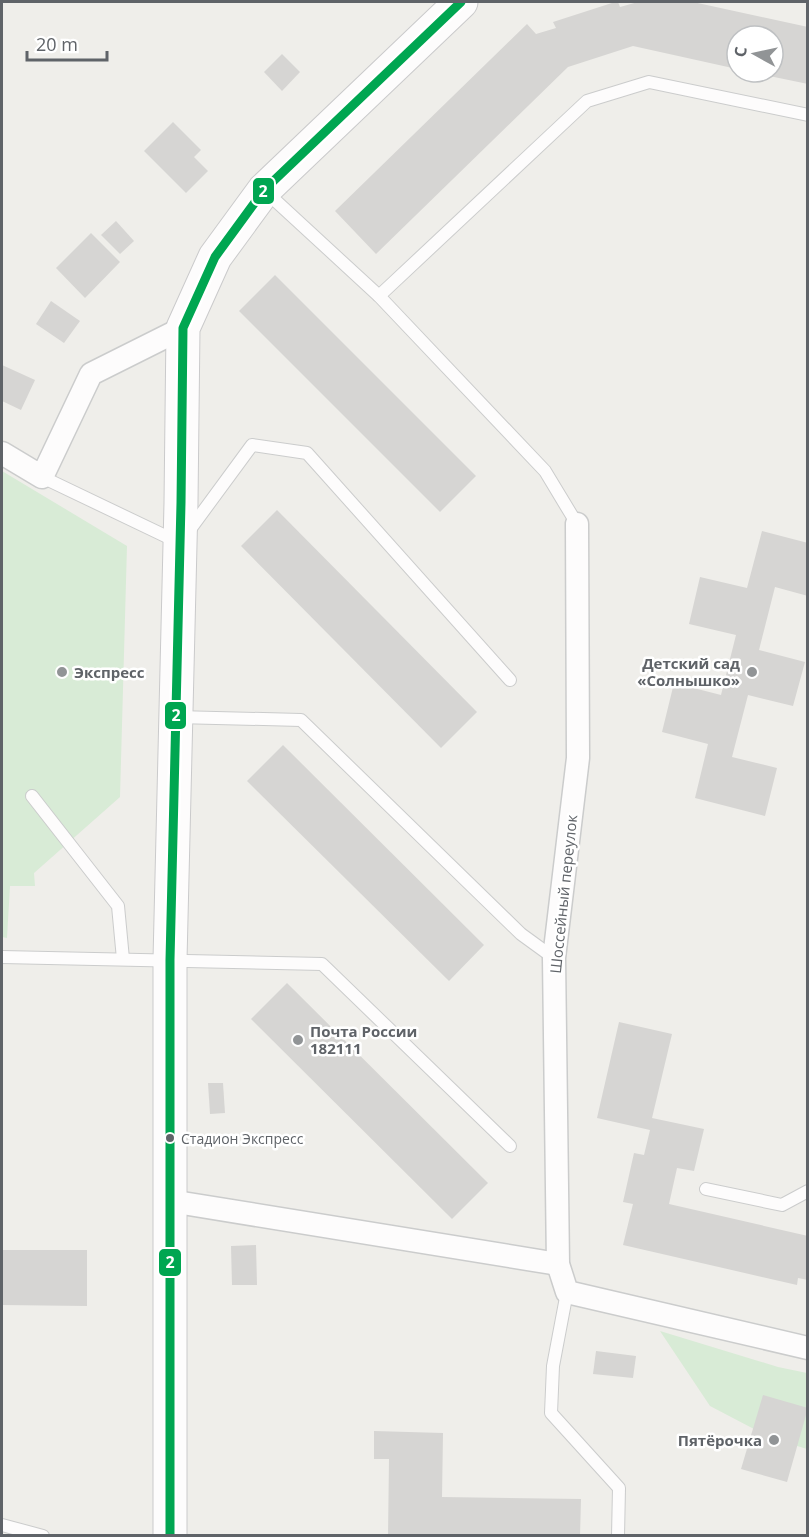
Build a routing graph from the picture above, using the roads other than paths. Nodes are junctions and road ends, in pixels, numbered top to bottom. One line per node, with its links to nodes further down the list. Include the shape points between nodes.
1 (461, 2): 3 (street)
2 (807, 116): 4 (lane, via 649,82 587,102)
3 (264, 190): 4 (lane); 5 (street, via 215,257)
4 (379, 296): 8 (lane, via 546,471)
5 (183, 328): 7 (street, via 91,374); 9 (street)
6 (2, 453): 7 (street)
7 (42, 477): 9 (lane)
8 (577, 524): 14 (street, Шоссейный переулок, via 578,758)
9 (180, 543): 10 (lane, via 252,445 307,453); 11 (street)
10 (510, 680)
11 (176, 717): 14 (lane, via 301,720 521,934); 16 (street)
12 (32, 796): 15 (lane, via 118,906)
13 (2, 957): 15 (lane)
14 (554, 958): 21 (street, Шоссейный переулок)
15 (123, 959): 16 (lane)
16 (170, 960): 17 (lane, via 322,964); 20 (street)
17 (510, 1146)
18 (706, 1189): 19 (lane, via 782,1205)
19 (807, 1191)
20 (170, 1200): 21 (street); 26 (street)
21 (558, 1264): 22 (street, Шоссейный переулок)
22 (567, 1292): 23 (street); 27 (lane, via 553,1366 551,1413 619,1488)
23 (807, 1348)
24 (2, 1525): 25 (lane)
25 (43, 1536)
26 (170, 1536)
27 (618, 1536)

